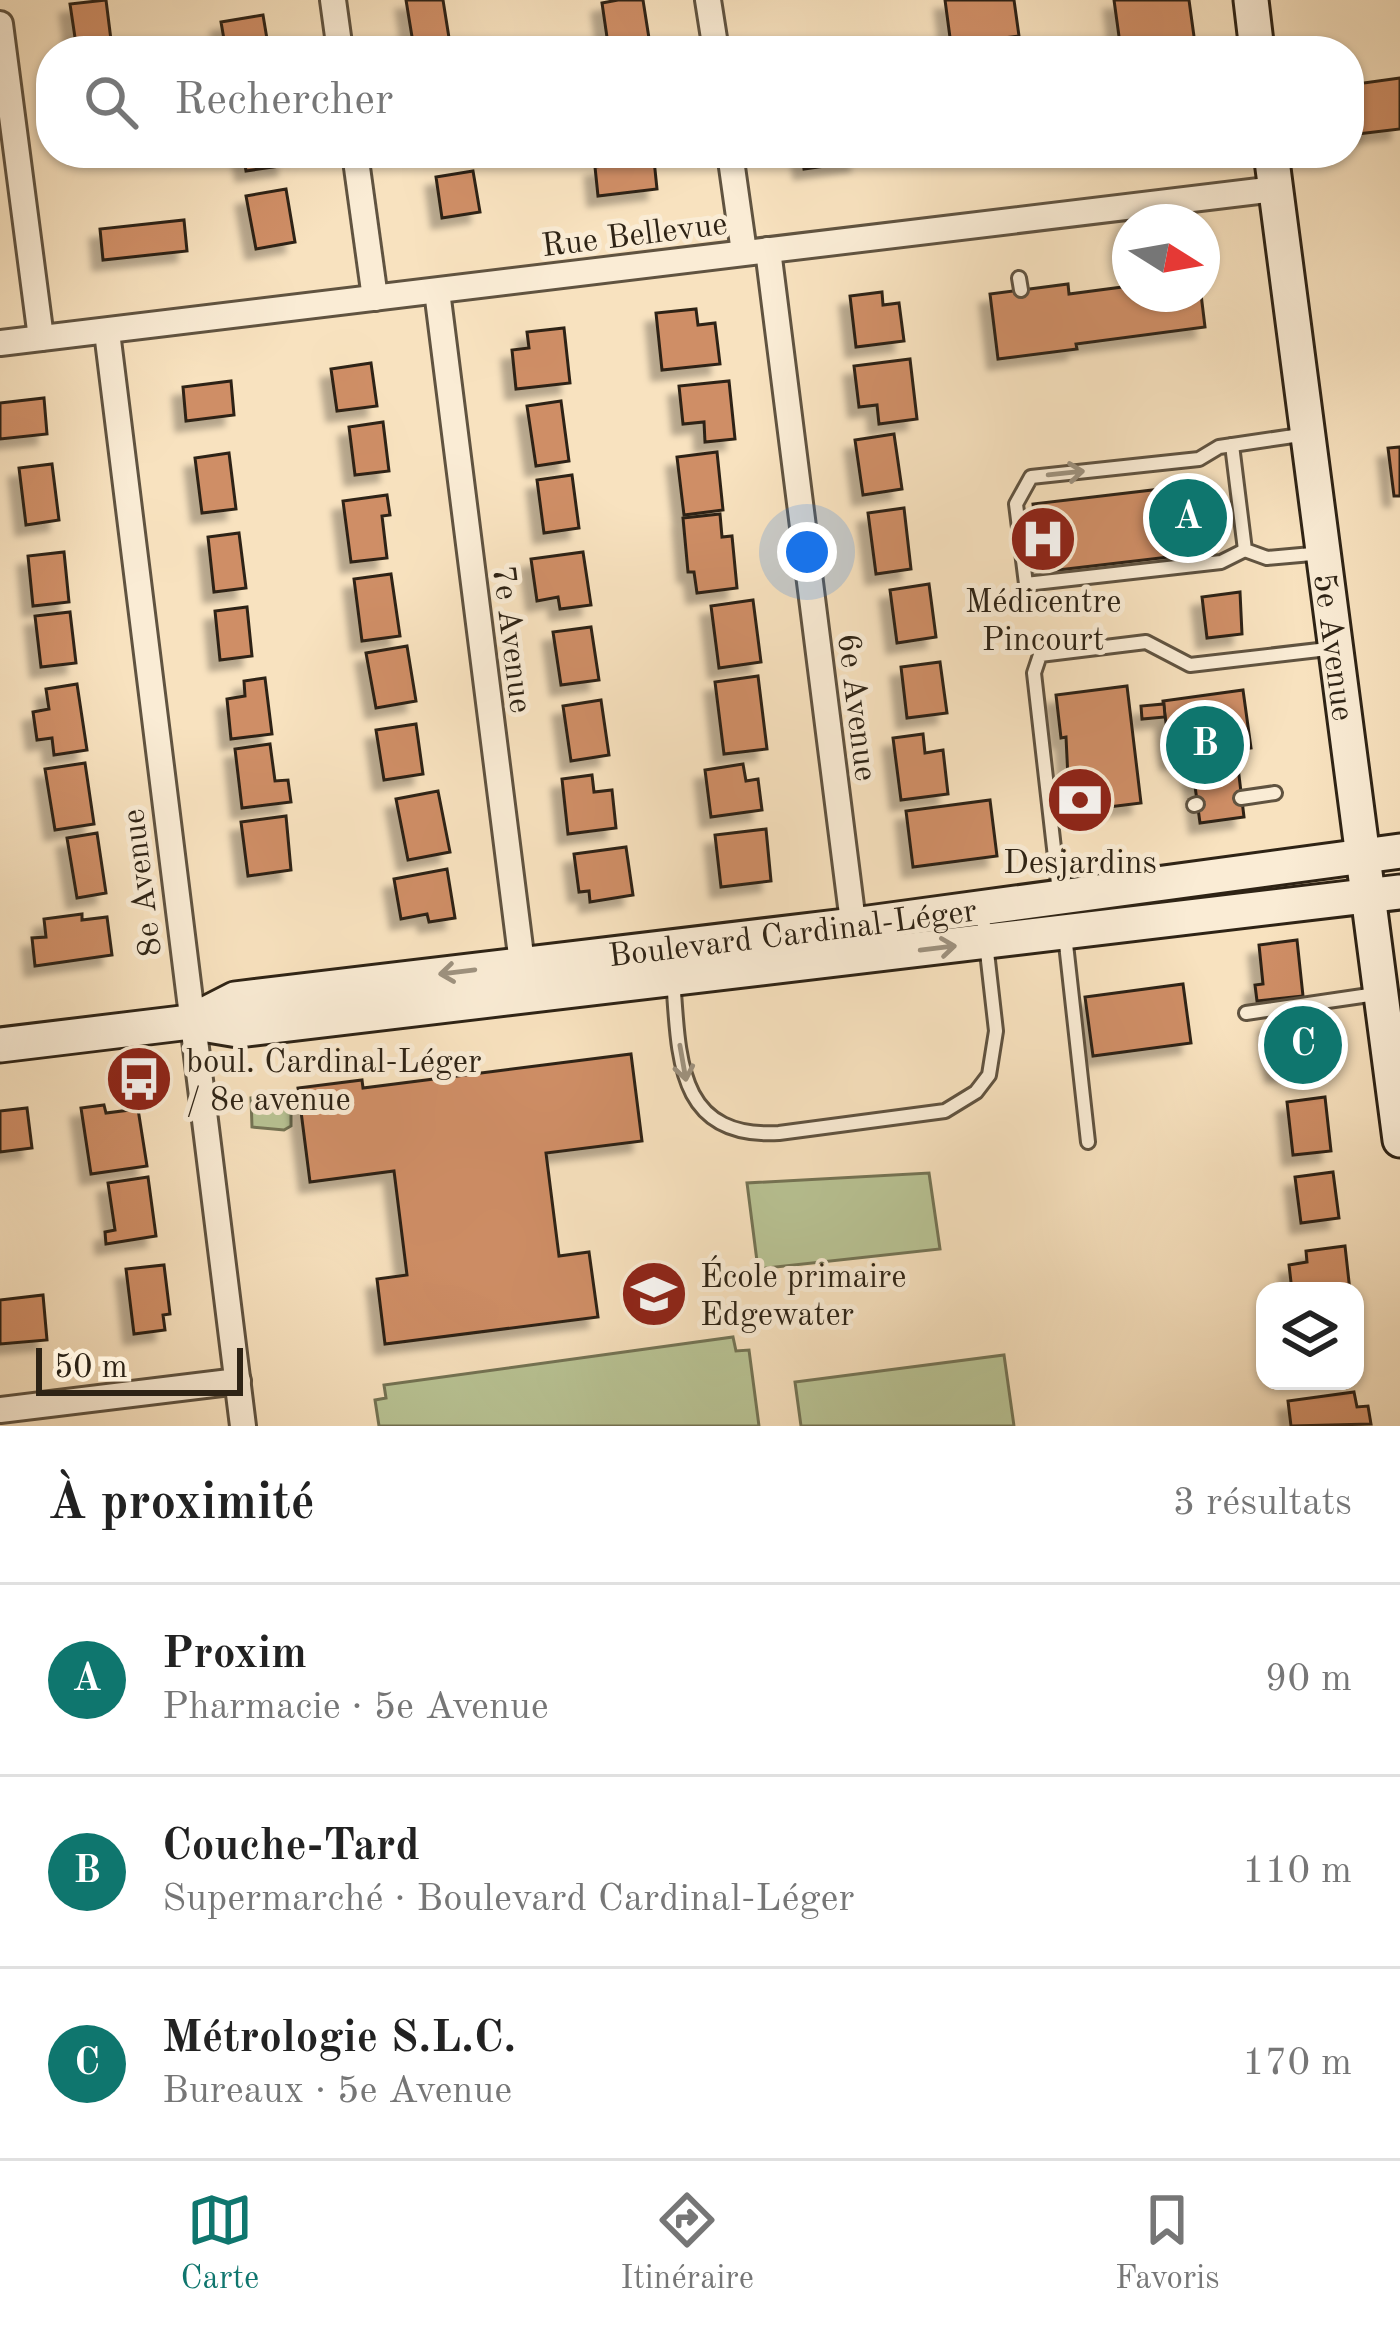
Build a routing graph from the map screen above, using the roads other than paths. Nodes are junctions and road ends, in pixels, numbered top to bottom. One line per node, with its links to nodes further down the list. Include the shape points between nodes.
1 (333, 0): 5 (street)
2 (708, 0): 6 (street)
3 (1251, 0): 7 (street)
4 (0, 24): 16 (street)
5 (338, 36)
6 (714, 36)
7 (1255, 36)
8 (357, 168): 14 (street)
9 (734, 168): 12 (street, 6e Avenue)
10 (1273, 168): 11 (street, 5e Avenue)
11 (1275, 189): 12 (street, Rue Bellevue); 18 (street, 5e Avenue)
12 (756, 251): 13 (street, Rue Bellevue); 35 (street, 6e Avenue)
13 (437, 290): 14 (street, Rue Bellevue); 37 (street, 7e Avenue)
14 (375, 298): 15 (street, Rue Bellevue)
15 (107, 332): 16 (street, Rue Bellevue); 40 (street, 8e Avenue)
16 (40, 338): 17 (street, Rue Bellevue)
17 (0, 343)
18 (1308, 434): 19 (lane); 21 (street, 5e Avenue)
19 (1225, 446): 20 (lane); 20 (lane, one-way to 19, via 1221,562 1026,584 1016,504 1031,477 1198,459)
20 (1245, 550): 21 (lane, via 1267,558)
21 (1324, 553): 22 (street, 5e Avenue)
22 (1337, 647): 26 (street, 5e Avenue); 30 (lane, via 1190,665 1146,642 1040,655 1034,673)
23 (1275, 793): 24 (lane)
24 (1241, 798)
25 (1400, 851): 26 (street, Boulevard Cardinal-Léger)
26 (1365, 857): 27 (street, Boulevard Cardinal-Léger); 29 (street, 5e Avenue)
27 (1271, 870): 28 (street, Boulevard Cardinal-Léger); 31 (lane)
28 (1202, 880): 30 (street, Boulevard Cardinal-Léger); 32 (lane)
29 (1385, 894): 31 (street, Boulevard Cardinal-Léger); 38 (street, 5e Avenue)
30 (1059, 898): 33 (street, Boulevard Cardinal-Léger); 34 (lane)
31 (1276, 907): 32 (street, Boulevard Cardinal-Léger)
32 (1205, 916): 34 (street, Boulevard Cardinal-Léger)
33 (984, 925): 34 (street, Boulevard Cardinal-Léger); 35 (street, Boulevard Cardinal-Léger); 36 (lane, one-way to 33, via 688,1091 732,1130 779,1133 945,1111 976,1092 989,1075 996,1031)
34 (1064, 932): 44 (lane)
35 (856, 941): 36 (street, Boulevard Cardinal-Léger)
36 (671, 963): 37 (street, Boulevard Cardinal-Léger)
37 (524, 980): 40 (street, Boulevard Cardinal-Léger, via 238,1030)
38 (1382, 994): 39 (lane); 41 (street, 5e Avenue)
39 (1246, 1012)
40 (190, 1022): 42 (street, Boulevard Cardinal-Léger); 45 (street, 8e Avenue)
41 (1394, 1038): 43 (street, 5e Avenue)
42 (0, 1045)
43 (1400, 1140)
44 (1088, 1142)
45 (238, 1381): 46 (street); 47 (street, 8e Avenue)
46 (0, 1410)
47 (243, 1426)

